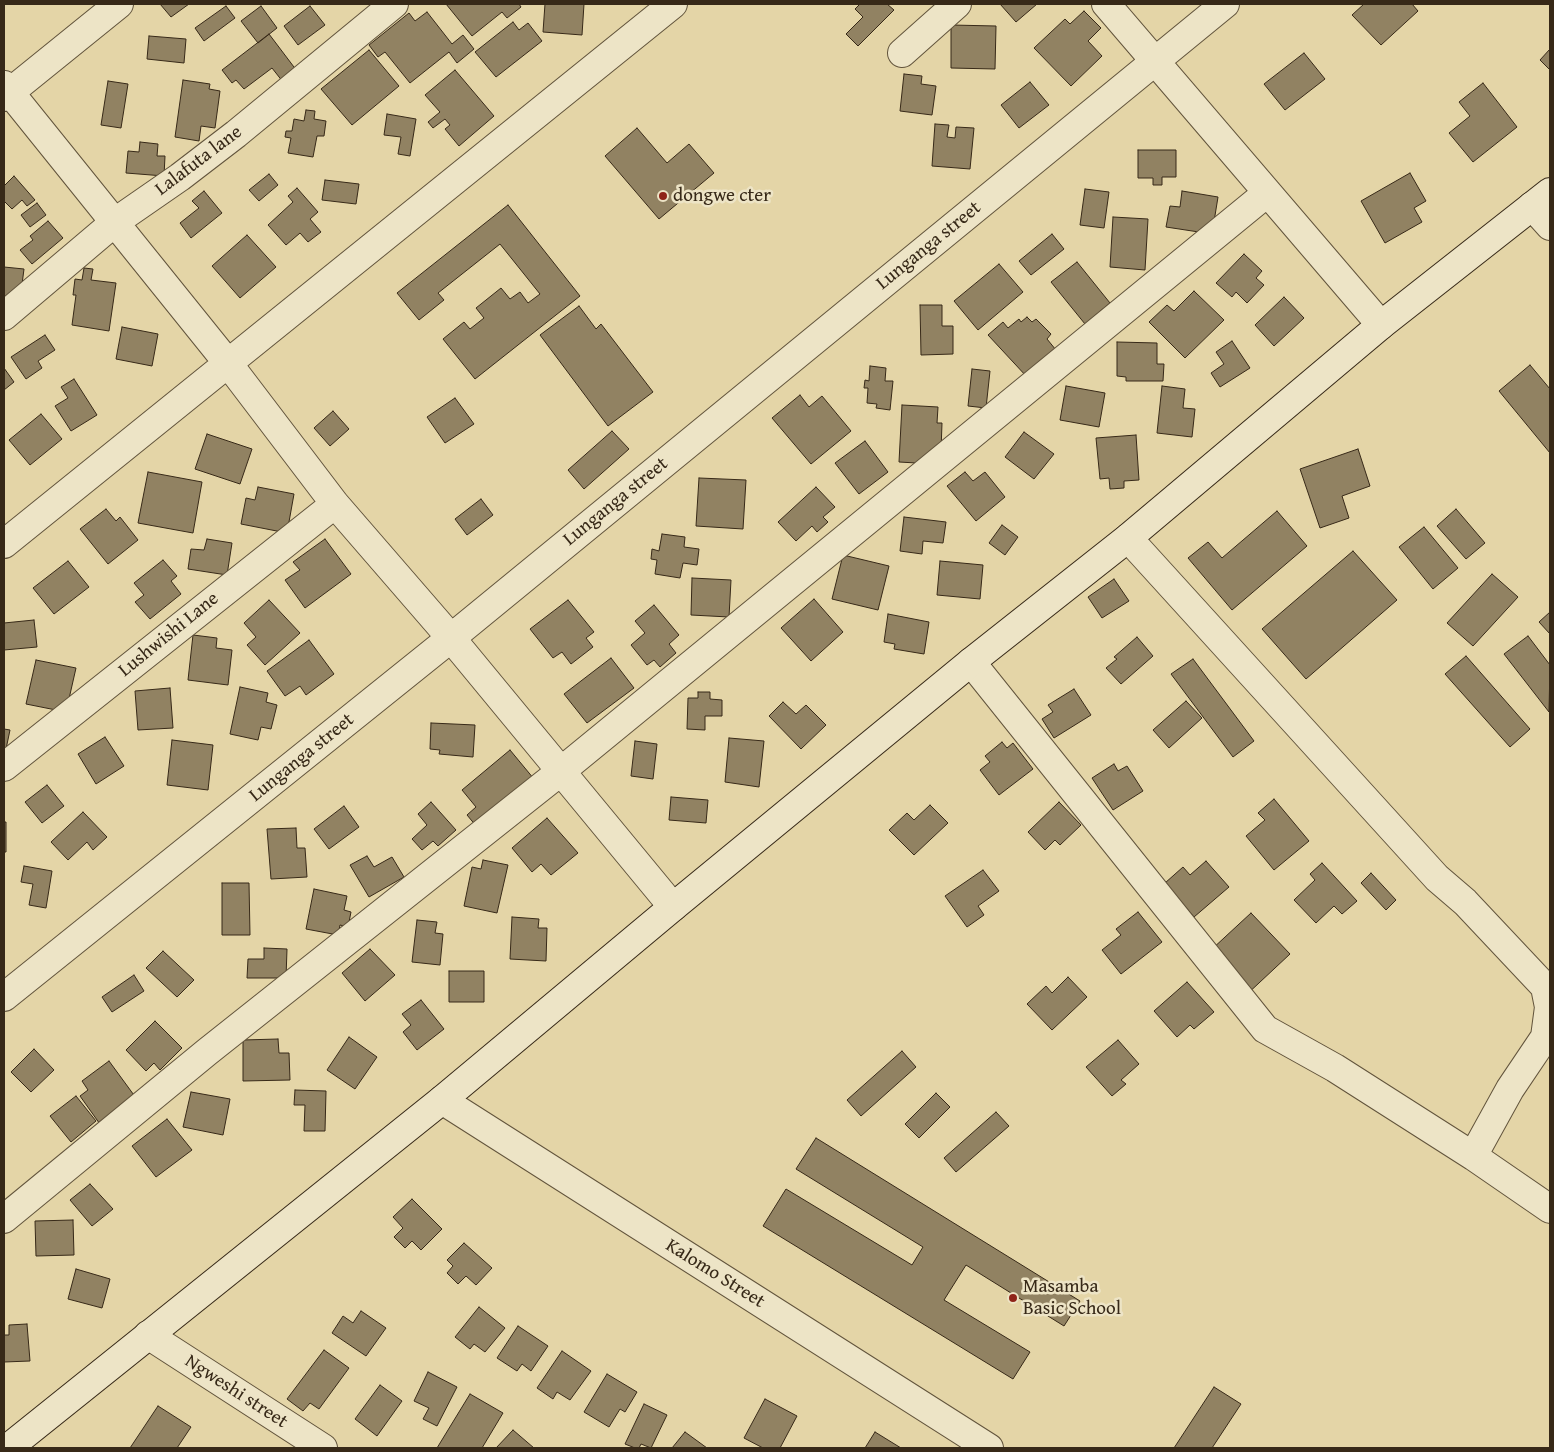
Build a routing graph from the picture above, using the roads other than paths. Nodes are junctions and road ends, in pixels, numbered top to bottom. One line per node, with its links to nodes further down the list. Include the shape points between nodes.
1 (119, 4): 9 (street)
2 (394, 4): 12 (street, Lalafuta lane, via 236,134)
3 (673, 4): 16 (street)
4 (957, 4): 7 (street)
5 (1106, 4): 8 (street)
6 (1225, 4): 8 (street, Lunganga street)
7 (902, 53)
8 (1154, 62): 10 (street); 20 (street, Lunganga street)
9 (6, 92): 12 (street)
10 (1267, 194): 15 (street); 23 (street)
11 (1541, 199): 13 (street); 15 (street)
12 (116, 222): 14 (street, Lalafuta lane); 16 (street)
13 (1550, 226)
14 (4, 316)
15 (1381, 325): 18 (street)
16 (227, 362): 17 (street); 19 (street)
17 (335, 504): 20 (street); 22 (street, Lushwishi Lane)
18 (1128, 538): 21 (street); 27 (street, via 1437,878 1465,902 1546,988 1549,1007 1545,1037 1510,1089)
19 (4, 544)
20 (451, 638): 23 (street); 25 (street, Lunganga street)
21 (971, 662): 24 (street); 27 (street, via 1266,1029 1335,1068)
22 (4, 767)
23 (560, 772): 24 (street); 29 (street, via 207,1052)
24 (673, 906): 26 (street)
25 (4, 997)
26 (442, 1100): 30 (street); 33 (street, Kalomo Street)
27 (1473, 1156): 28 (street)
28 (1550, 1209)
29 (4, 1219)
30 (148, 1335): 31 (street); 32 (street, Ngweshi street)
31 (8, 1448)
32 (323, 1448)
33 (989, 1448)

